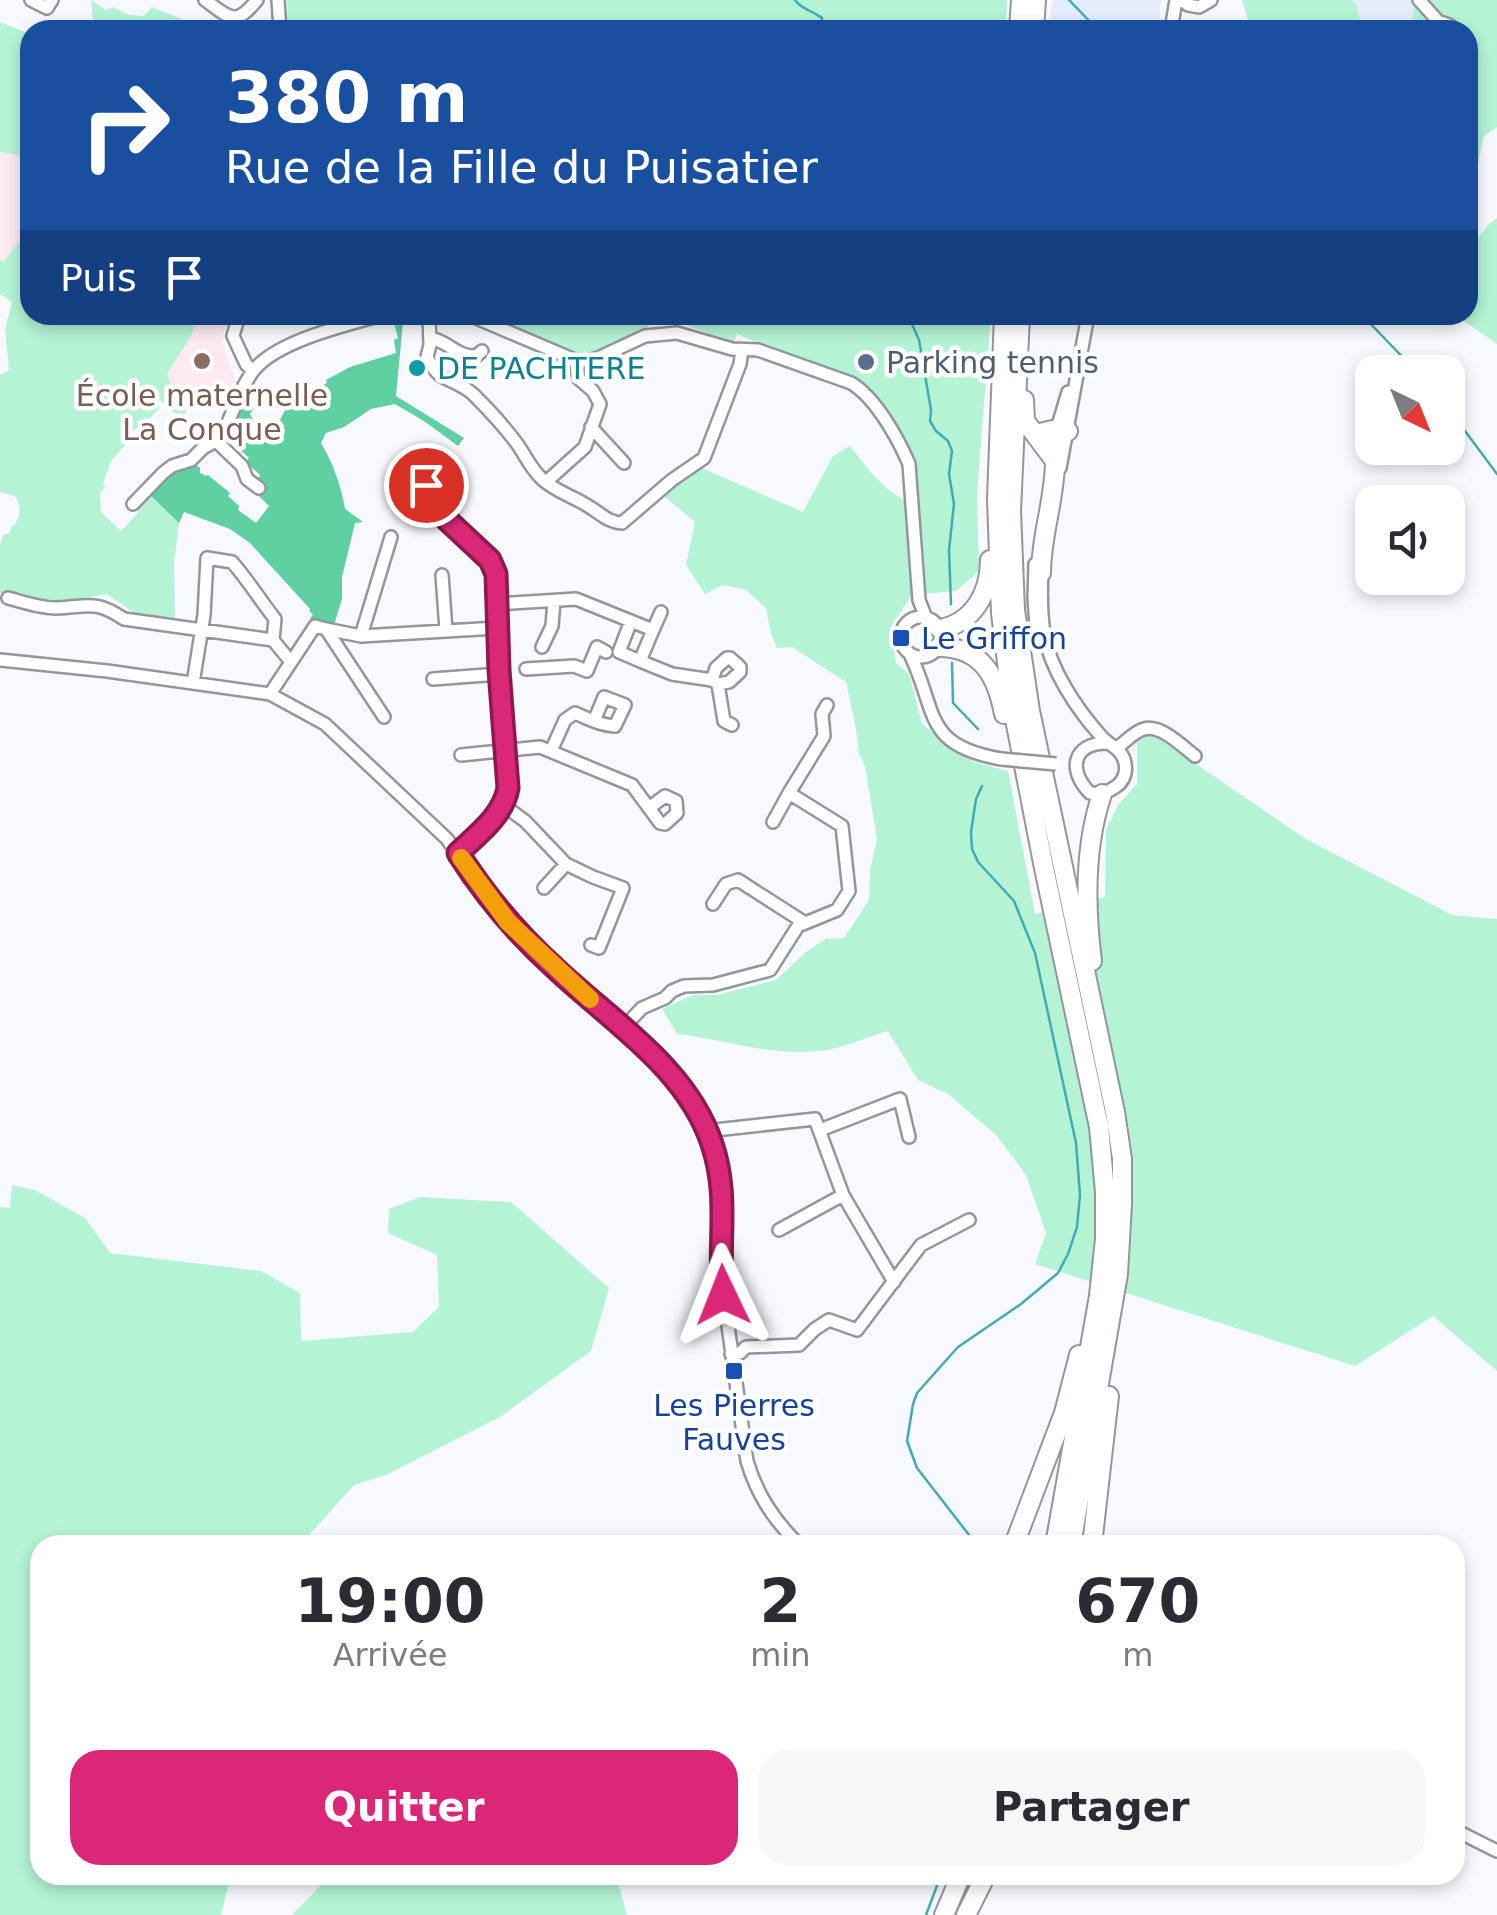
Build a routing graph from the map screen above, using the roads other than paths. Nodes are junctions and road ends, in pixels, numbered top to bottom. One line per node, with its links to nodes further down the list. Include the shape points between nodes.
1 (30, 0): 2 (street, via 47,8)
2 (52, 0)
3 (205, 0): 4 (street, via 234,18)
4 (257, 0)
5 (1179, 0): 6 (street, via 1199,7)
6 (1211, 0)
7 (1420, 0): 8 (street)
8 (1437, 20)
9 (236, 325): 22 (street, via 233,336)
10 (346, 325): 22 (street)
11 (429, 325): 18 (street)
12 (492, 325): 21 (street)
13 (1000, 325): 49 (highway, via 990,572 978,606)
14 (1001, 325): 80 (highway, via 1001,613)
15 (1021, 325): 86 (highway, via 1011,510 1017,625)
16 (1022, 325): 25 (highway, via 1024,413)
17 (1086, 325): 24 (street)
18 (430, 338): 19 (street, via 464,356); 29 (street, via 427,358 433,366 472,392)
19 (482, 350)
20 (742, 350): 21 (street, via 657,334 598,358); 29 (street, via 704,458 622,524); 38 (street, via 862,389 909,464)
21 (575, 360): 23 (street, via 578,379 600,404)
22 (253, 371): 26 (street)
23 (591, 427): 28 (street); 29 (street, via 585,447)
24 (1062, 430): 25 (highway); 27 (street); 34 (street)
25 (1036, 434): 27 (highway)
26 (216, 441): 30 (street); 31 (street, via 172,466)
27 (1052, 456): 34 (highway); 68 (street, via 1034,573 1037,634 1045,663 1086,730)
28 (624, 462)
29 (546, 482)
30 (258, 488)
31 (133, 504)
32 (430, 504): 39 (street, via 490,560)
33 (391, 537): 48 (street)
34 (1041, 573): 66 (street, via 1052,659)
35 (442, 576): 45 (street)
36 (8, 598): 47 (street, via 53,608 87,604 124,619)
37 (554, 600): 39 (street); 41 (street, via 576,599); 51 (street)
38 (919, 600): 42 (street); 49 (street)
39 (497, 604): 44 (street)
40 (660, 612): 46 (street)
41 (631, 621): 46 (street); 52 (street)
42 (909, 622): 49 (street, via 914,618); 53 (street, via 901,638)
43 (320, 628): 48 (street); 56 (street); 63 (street)
44 (497, 628): 45 (street); 57 (street)
45 (446, 630): 48 (street)
46 (652, 630): 55 (street)
47 (201, 632): 50 (street); 50 (street, via 207,558 232,562 252,584 275,620); 59 (street)
48 (361, 636)
49 (934, 637): 53 (street, via 922,657); 60 (street); 80 (highway, via 968,652 994,676)
50 (273, 640): 56 (street)
51 (542, 646)
52 (612, 653): 55 (street); 57 (street, via 596,647 587,671 574,666)
53 (910, 654): 60 (street)
54 (0, 660): 59 (street)
55 (640, 661): 65 (street, via 715,682 724,722)
56 (291, 662): 61 (street)
57 (499, 672): 58 (street); 67 (street)
58 (433, 679)
59 (194, 683): 61 (street)
60 (924, 686): 72 (street, bridge, via 933,719 952,742 975,754)
61 (270, 694): 78 (street, via 325,724)
62 (827, 704): 73 (street, via 824,736)
63 (384, 717)
64 (594, 721): 69 (street, via 575,714 565,720)
65 (732, 725)
66 (1112, 745): 68 (street, via 1094,743); 71 (street, via 1152,728); 74 (street, via 1126,771 1122,782)
67 (506, 750): 69 (street); 70 (street); 75 (street)
68 (1083, 750): 72 (street)
69 (550, 751): 76 (street, via 632,785)
70 (461, 755)
71 (1195, 756)
72 (1076, 766): 74 (street, via 1083,786)
73 (789, 794): 77 (street); 83 (street, via 842,826 849,891 837,910)
74 (1102, 794): 86 (highway, via 1087,883)
75 (503, 805): 78 (street); 79 (street)
76 (649, 808)
77 (773, 822)
78 (458, 853): 85 (street, via 508,922)
79 (566, 864): 81 (street); 84 (street, via 623,888 599,948)
80 (1044, 868): 90 (highway, via 1099,1127)
81 (544, 888)
82 (713, 904): 83 (street, via 726,884 738,880)
83 (806, 924): 85 (street, via 798,926 770,970 713,986 684,986 642,1008)
84 (591, 945)
85 (623, 1028): 87 (street, via 677,1082)
86 (1106, 1070): 94 (highway, via 1122,1160)
87 (706, 1130): 88 (street, via 815,1119); 96 (street, via 724,1198 721,1276)
88 (820, 1130): 89 (street, via 900,1098); 91 (street)
89 (909, 1137)
90 (1105, 1192): 98 (highway, via 1096,1276 1071,1388); 99 (highway, via 1100,1296)
91 (843, 1194): 93 (street); 95 (street)
92 (969, 1220): 95 (street, via 922,1245)
93 (778, 1230)
94 (1121, 1231): 100 (highway); 101 (highway, via 1120,1318)
95 (894, 1282): 96 (street, via 857,1330 829,1320 799,1346 740,1353)
96 (730, 1347): 97 (street, via 752,1476)
97 (790, 1535)
98 (1018, 1535)
99 (1058, 1535)
100 (1073, 1535)
101 (1093, 1535)
102 (1465, 1835): 103 (street)
103 (1497, 1852)
104 (955, 1885): 107 (highway)
105 (973, 1885): 108 (highway)
106 (980, 1885): 108 (highway)
107 (943, 1915)
108 (963, 1915)

